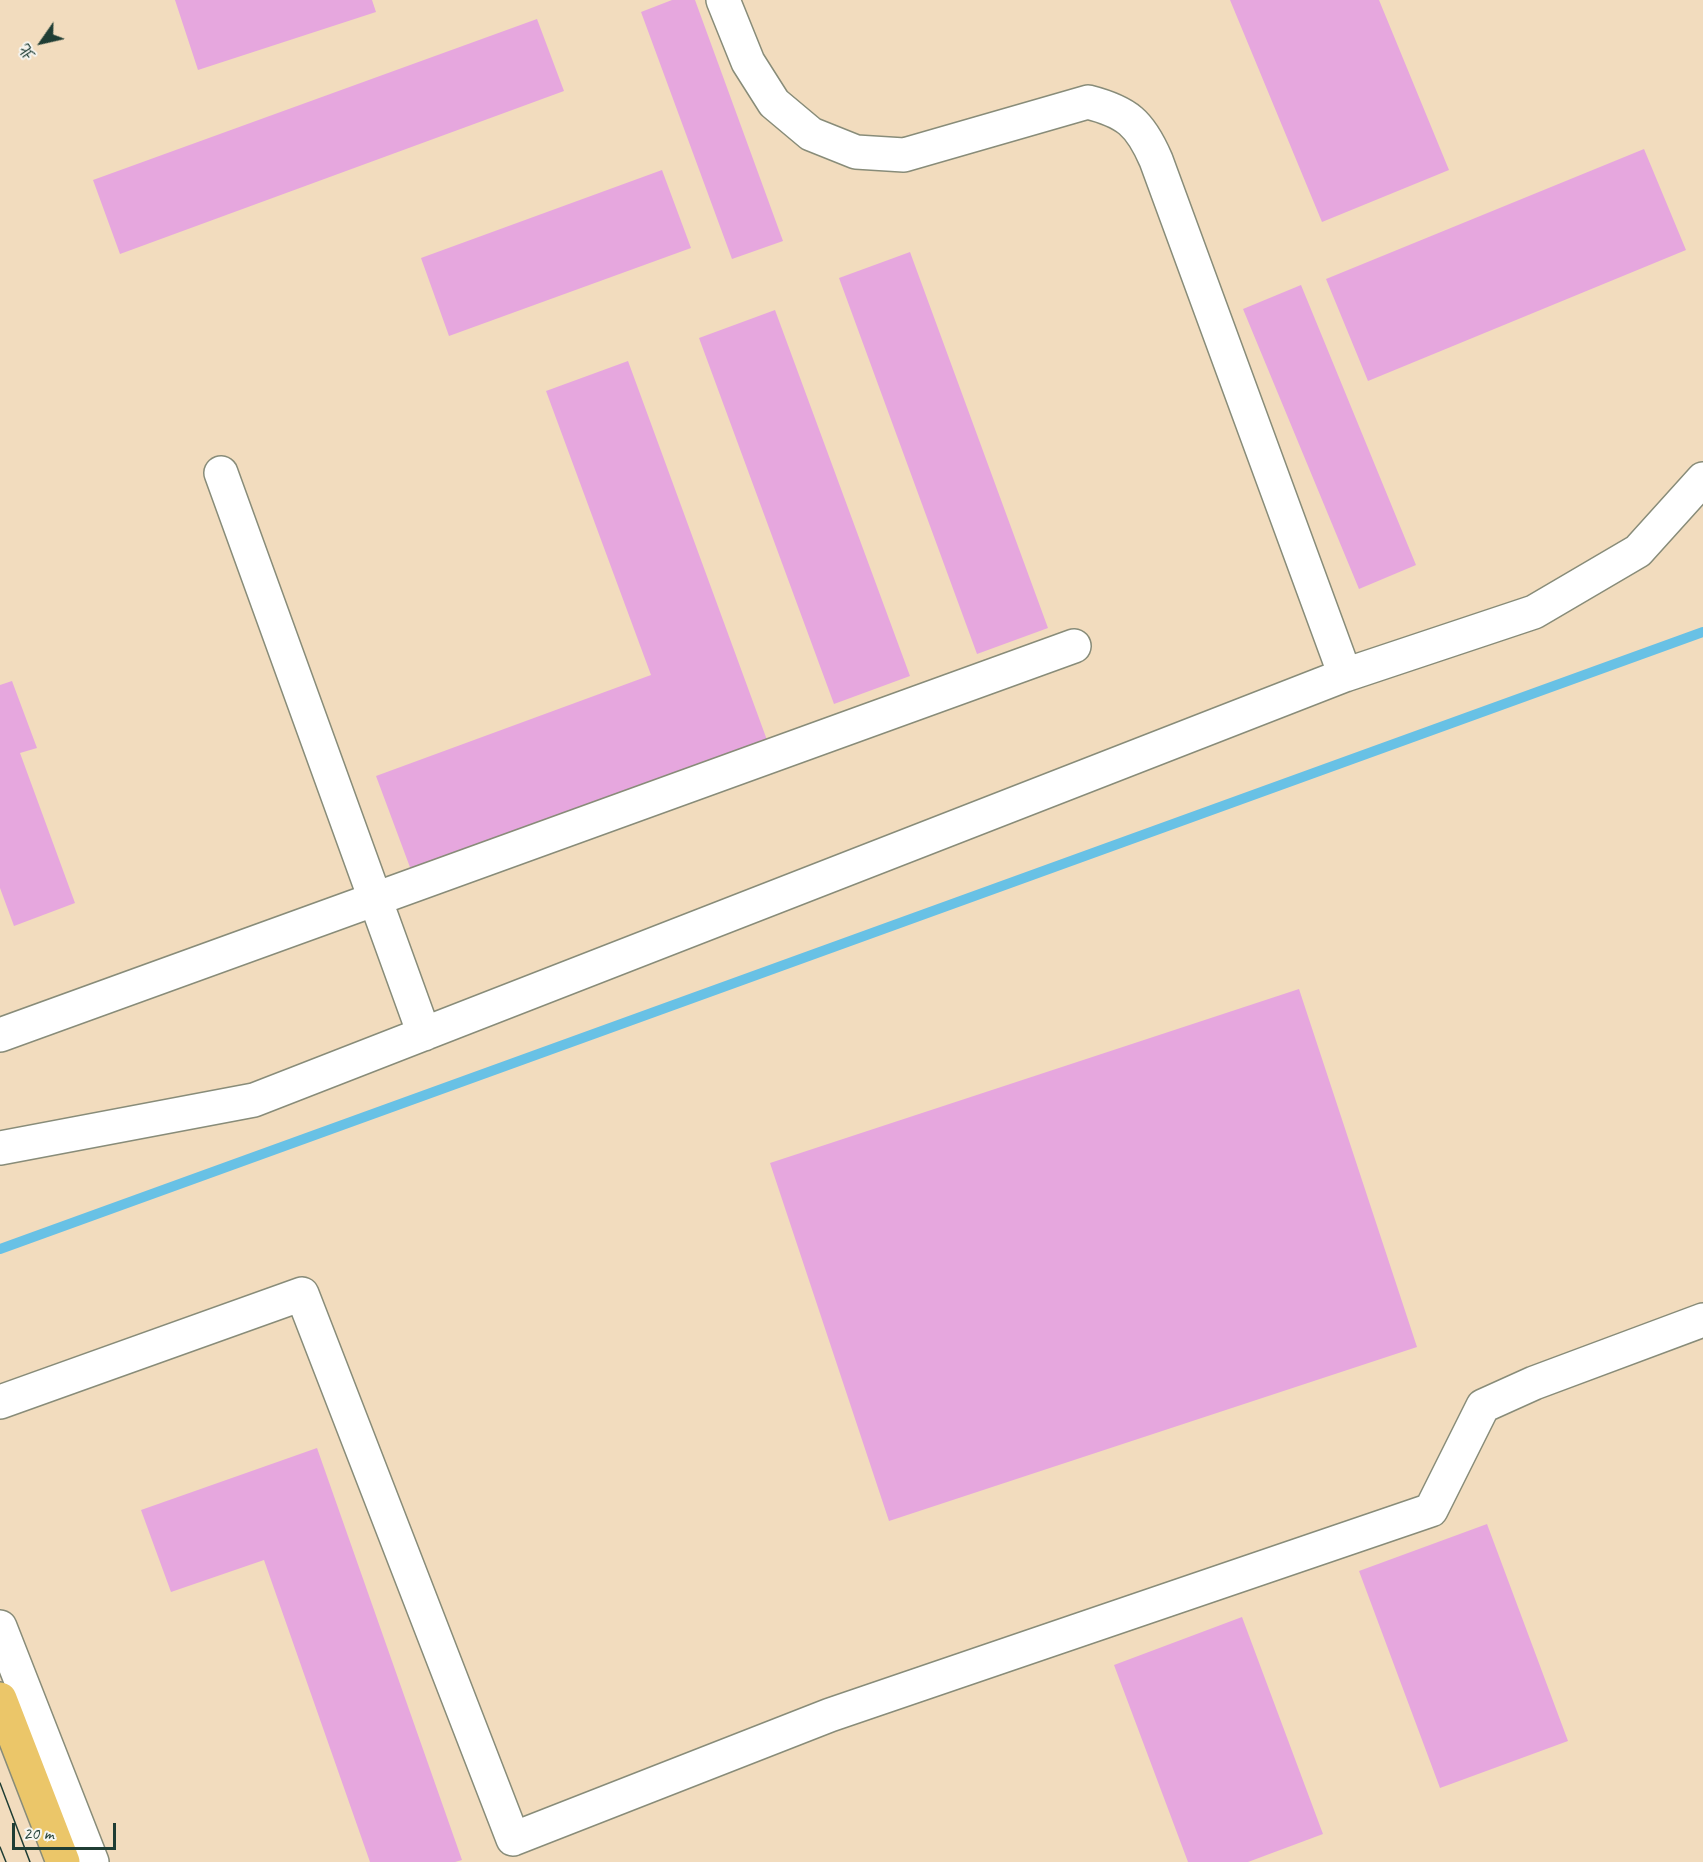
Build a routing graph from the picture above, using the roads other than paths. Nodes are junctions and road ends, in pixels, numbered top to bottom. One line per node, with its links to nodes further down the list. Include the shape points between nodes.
1 (723, 0): 5 (street, via 748,62 774,103 812,134 856,152 904,155 1088,102 1111,108 1131,121 1146,138 1156,160)
2 (221, 473): 6 (street)
3 (1703, 478): 5 (street, via 1638,550 1534,612)
4 (1074, 646): 6 (street)
5 (1345, 675): 7 (street)
6 (375, 899): 7 (street); 8 (street)
7 (424, 1034): 9 (street, via 254,1100)
8 (0, 1035)
9 (0, 1148)
10 (1703, 1320): 11 (street, via 1533,1383 1483,1406 1431,1510 831,1715 513,1839 302,1294)
11 (0, 1402)
12 (0, 1627): 15 (street)
13 (0, 1699): 14 (main road)
14 (63, 1862)
15 (92, 1862)

